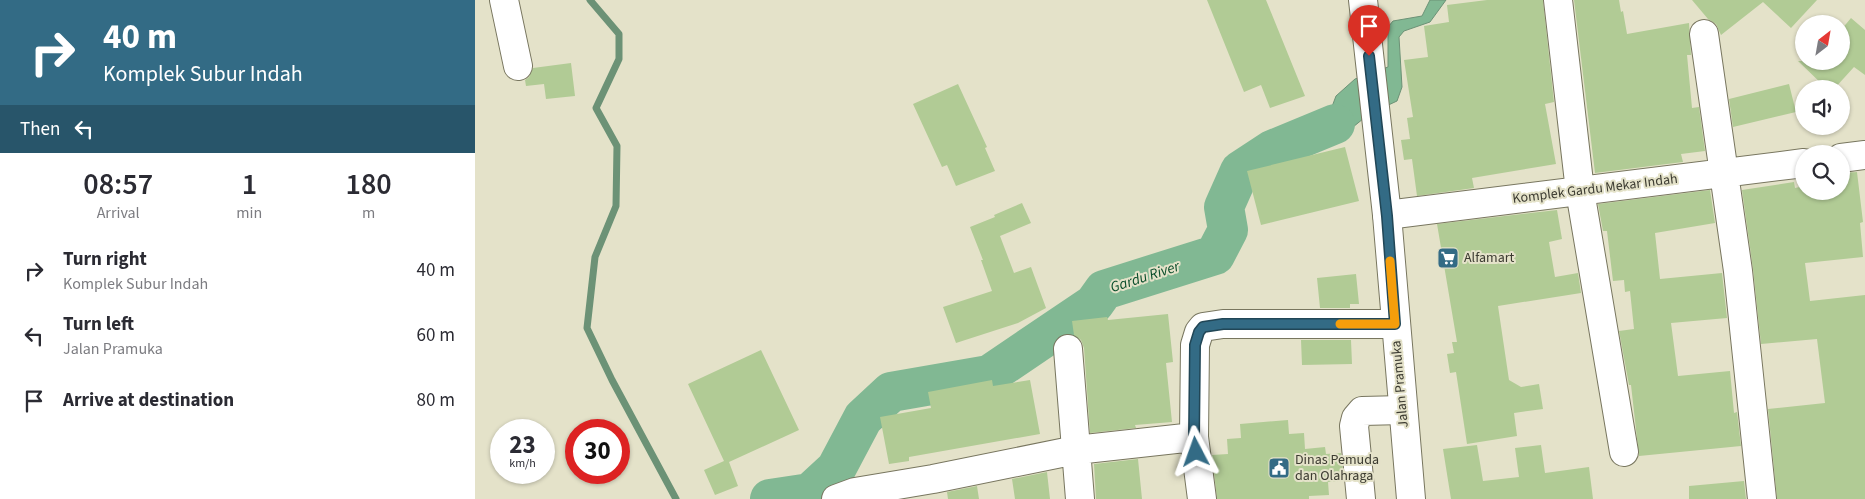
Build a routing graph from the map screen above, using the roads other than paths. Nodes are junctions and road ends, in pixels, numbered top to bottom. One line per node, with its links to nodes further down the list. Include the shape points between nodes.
1 (504, 0): 5 (street)
2 (1363, 0): 9 (street, Jalan Pramuka)
3 (1558, 0): 8 (street)
4 (1704, 34): 7 (street)
5 (518, 66)
6 (1795, 164): 7 (street, Komplek Gardu Mekar Indah)
7 (1724, 172): 8 (street, Komplek Gardu Mekar Indah); 22 (street, via 1739,271)
8 (1580, 191): 9 (street, Komplek Gardu Mekar Indah); 15 (street)
9 (1387, 216): 10 (street, Jalan Pramuka)
10 (1395, 324): 12 (street, Jalan Pramuka); 13 (street, via 1223,324 1203,327 1195,345)
11 (1068, 349): 14 (street)
12 (1403, 410): 20 (street, via 1362,411 1356,418); 21 (street, Jalan Pramuka)
13 (1194, 437): 14 (street); 19 (street)
14 (1076, 450): 16 (street); 18 (street)
15 (1625, 452)
16 (934, 489): 17 (street, via 855,492)
17 (836, 499)
18 (1079, 499)
19 (1202, 499)
20 (1361, 499)
21 (1411, 499)
22 (1762, 499)

